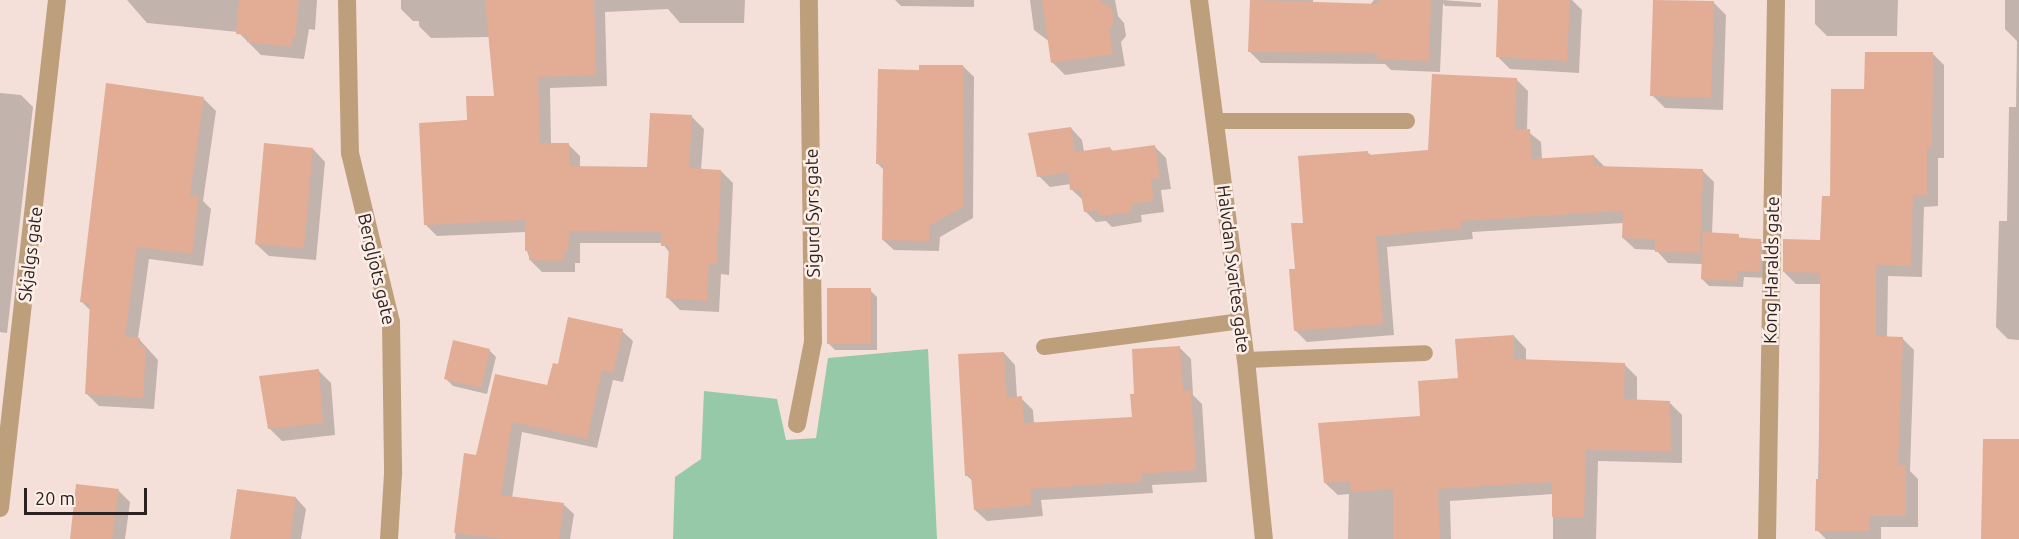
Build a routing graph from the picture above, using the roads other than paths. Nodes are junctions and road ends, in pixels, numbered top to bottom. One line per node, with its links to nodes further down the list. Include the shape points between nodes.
1 (57, 0): 13 (street, Skjalgs gate)
2 (347, 0): 15 (street, Bergljots gate, via 350,153 391,322)
3 (809, 0): 12 (street, Sigurd Syrs gate, via 813,342)
4 (1199, 0): 6 (street, Halvdan Svartes gate)
5 (1776, 0): 17 (street, Kong Haralds gate)
6 (1216, 121): 7 (lane); 8 (street, Halvdan Svartes gate)
7 (1407, 121)
8 (1241, 321): 9 (lane); 11 (street, Halvdan Svartes gate)
9 (1044, 347)
10 (1425, 353): 11 (lane)
11 (1246, 360): 16 (street, Halvdan Svartes gate)
12 (798, 424)
13 (4, 435): 14 (street, Skjalgs gate)
14 (0, 508)
15 (390, 539)
16 (1264, 539)
17 (1767, 539)

